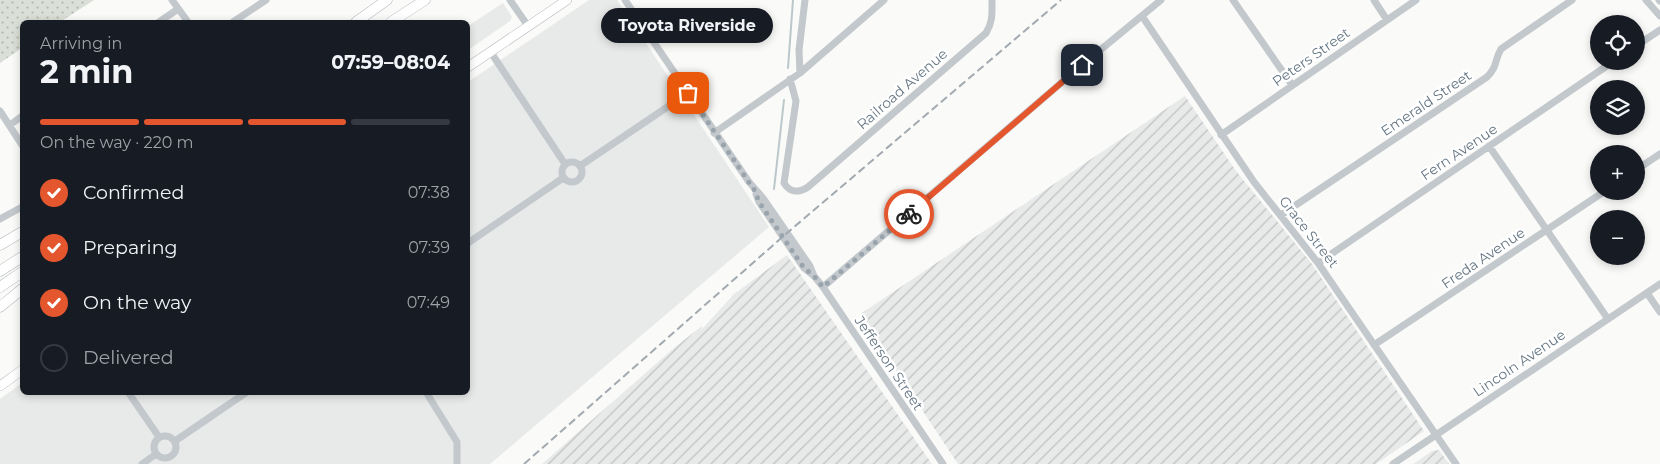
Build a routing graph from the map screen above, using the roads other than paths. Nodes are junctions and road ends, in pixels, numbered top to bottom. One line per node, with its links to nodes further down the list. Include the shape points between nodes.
1 (172, 0): 17 (street)
2 (266, 0): 22 (street)
3 (387, 0): 23 (highway)
4 (425, 0): 24 (highway)
5 (510, 0): 26 (street)
6 (567, 0): 26 (main road)
7 (625, 0): 35 (street, Jefferson Street)
8 (805, 0): 32 (street, via 799,50)
9 (884, 0): 32 (street)
10 (992, 0): 33 (street, Railroad Avenue, via 993,18 986,33 801,192 791,190 784,183 796,101)
11 (1161, 0): 18 (street)
12 (1234, 0): 34 (street)
13 (1374, 0): 25 (street)
14 (1416, 0): 25 (street, Peters Street)
15 (1572, 0): 50 (street, Emerald Street, via 1501,49 1495,69 1487,77)
16 (1646, 0): 19 (street)
17 (178, 9): 20 (street); 21 (street)
18 (1142, 16): 40 (street, Grace Street); 62 (street)
19 (1660, 16)
20 (162, 20)
21 (186, 20)
22 (236, 20)
23 (359, 20)
24 (394, 20)
25 (1387, 20): 34 (street, Peters Street)
26 (528, 26): 29 (main road)
27 (1660, 30): 28 (street)
28 (1645, 40)
29 (490, 51): 30 (main road); 44 (street)
30 (470, 66)
31 (1601, 70): 42 (street, Fern Avenue)
32 (800, 72): 33 (street)
33 (790, 79): 39 (street)
34 (1292, 85): 40 (street, Peters Street)
35 (688, 93): 39 (street, Jefferson Street); 46 (street)
36 (0, 111): 38 (street)
37 (20, 118): 38 (street)
38 (10, 125): 41 (street)
39 (714, 133): 62 (street, Jefferson Street, via 755,191 782,237 804,268)
40 (1221, 134): 50 (street, Grace Street)
41 (20, 142)
42 (1489, 146): 52 (street); 57 (street, Fern Avenue)
43 (1660, 154): 45 (street)
44 (565, 164): 46 (street, via 571,162); 47 (street)
45 (1645, 164)
46 (580, 166): 47 (street, via 582,175 578,180 571,182)
47 (563, 178): 54 (street)
48 (1592, 200): 52 (street, Freda Avenue)
49 (20, 207): 51 (street)
50 (1281, 216): 57 (street, Grace Street)
51 (0, 219)
52 (1547, 230): 67 (street); 68 (street, Freda Avenue)
53 (20, 233): 55 (highway)
54 (470, 242)
55 (0, 244)
56 (20, 257): 58 (highway)
57 (1318, 263): 68 (street, Grace Street)
58 (0, 271)
59 (20, 273): 61 (highway)
60 (1660, 284): 64 (street, Lincoln Avenue)
61 (0, 287)
62 (823, 287): 82 (street, Jefferson Street)
63 (20, 291): 65 (highway)
64 (1647, 293): 66 (street); 67 (street, Lincoln Avenue)
65 (0, 307)
66 (1660, 312)
67 (1608, 319): 74 (street, Lincoln Avenue)
68 (1374, 345): 74 (street, Grace Street)
69 (20, 371): 70 (main road)
70 (0, 386)
71 (130, 395): 75 (street)
72 (243, 395): 76 (street)
73 (428, 395): 81 (street, via 457,442)
74 (1436, 435): 83 (street, Lincoln Avenue); 84 (street, Grace Street)
75 (159, 437): 76 (street, via 170,436); 77 (street, via 154,443)
76 (175, 441): 78 (street, via 177,448)
77 (156, 454): 78 (street, via 165,458); 79 (street)
78 (172, 456): 80 (street)
79 (142, 464)
80 (177, 464)
81 (457, 464)
82 (943, 464)
83 (1393, 464)
84 (1456, 464)

